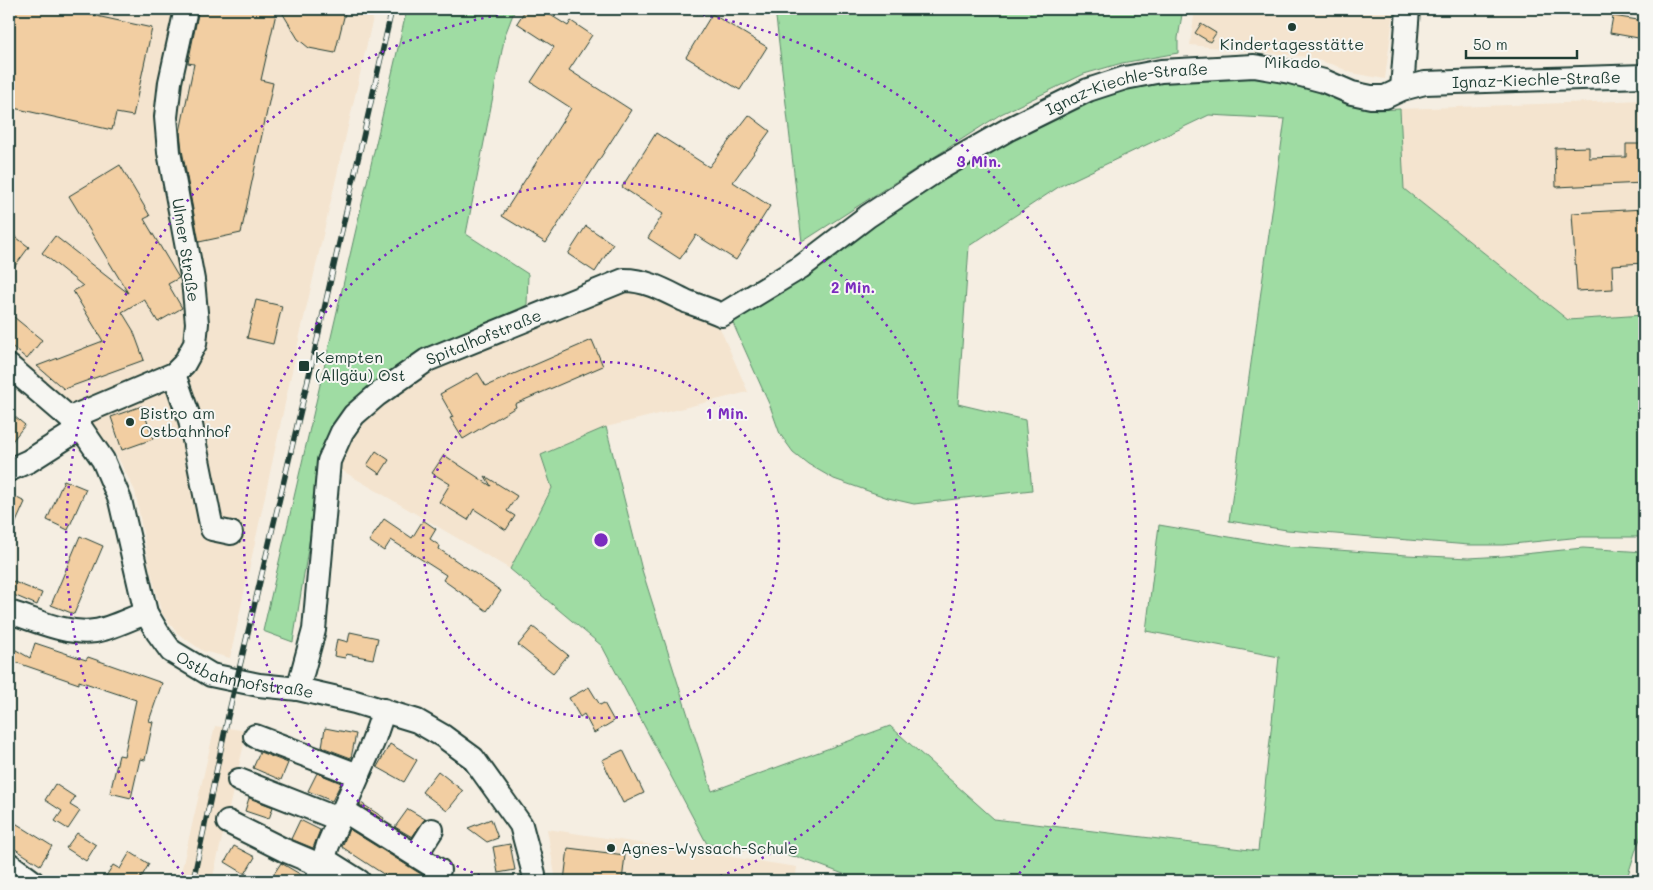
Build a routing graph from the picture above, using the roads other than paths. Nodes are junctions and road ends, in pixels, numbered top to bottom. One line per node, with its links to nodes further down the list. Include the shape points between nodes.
1 (186, 9): 7 (street, Ulmer Straße, via 166,117 197,323 195,344)
2 (1408, 9): 4 (street)
3 (1644, 76): 4 (street, Ignaz-Kiechle-Straße, via 1425,83)
4 (1402, 89): 5 (street, Ignaz-Kiechle-Straße, via 1385,97 1371,97 1290,72 1254,66 1161,71 1088,90 938,169 801,267)
5 (722, 315): 13 (street, Spitalhofstraße, via 651,284 624,280 427,360 354,414 329,460 314,630)
6 (9, 366): 8 (street, Ostbahnhofstraße)
7 (174, 374): 8 (street, Ulmer Straße); 10 (street, via 190,420 212,529)
8 (75, 423): 9 (street, Ulmer Straße, via 29,461); 12 (street, Ostbahnhofstraße, via 103,460 120,500)
9 (9, 470)
10 (232, 533)
11 (9, 612): 12 (street, via 79,632 97,631)
12 (146, 612): 13 (street, Ostbahnhofstraße, via 171,651 211,675)
13 (298, 689): 14 (street, Ostbahnhofstraße)
14 (384, 710): 16 (street); 27 (street, Ostbahnhofstraße, via 417,721 473,758 521,825)
15 (255, 736): 16 (street)
16 (358, 775): 18 (street)
17 (239, 780): 18 (street)
18 (341, 814): 21 (street); 23 (street)
19 (228, 822): 23 (street)
20 (432, 830): 21 (street)
21 (416, 855): 24 (street)
22 (9, 864): 25 (street)
23 (321, 868): 26 (street)
24 (439, 870)
25 (32, 881)
26 (359, 881)
27 (534, 881)

